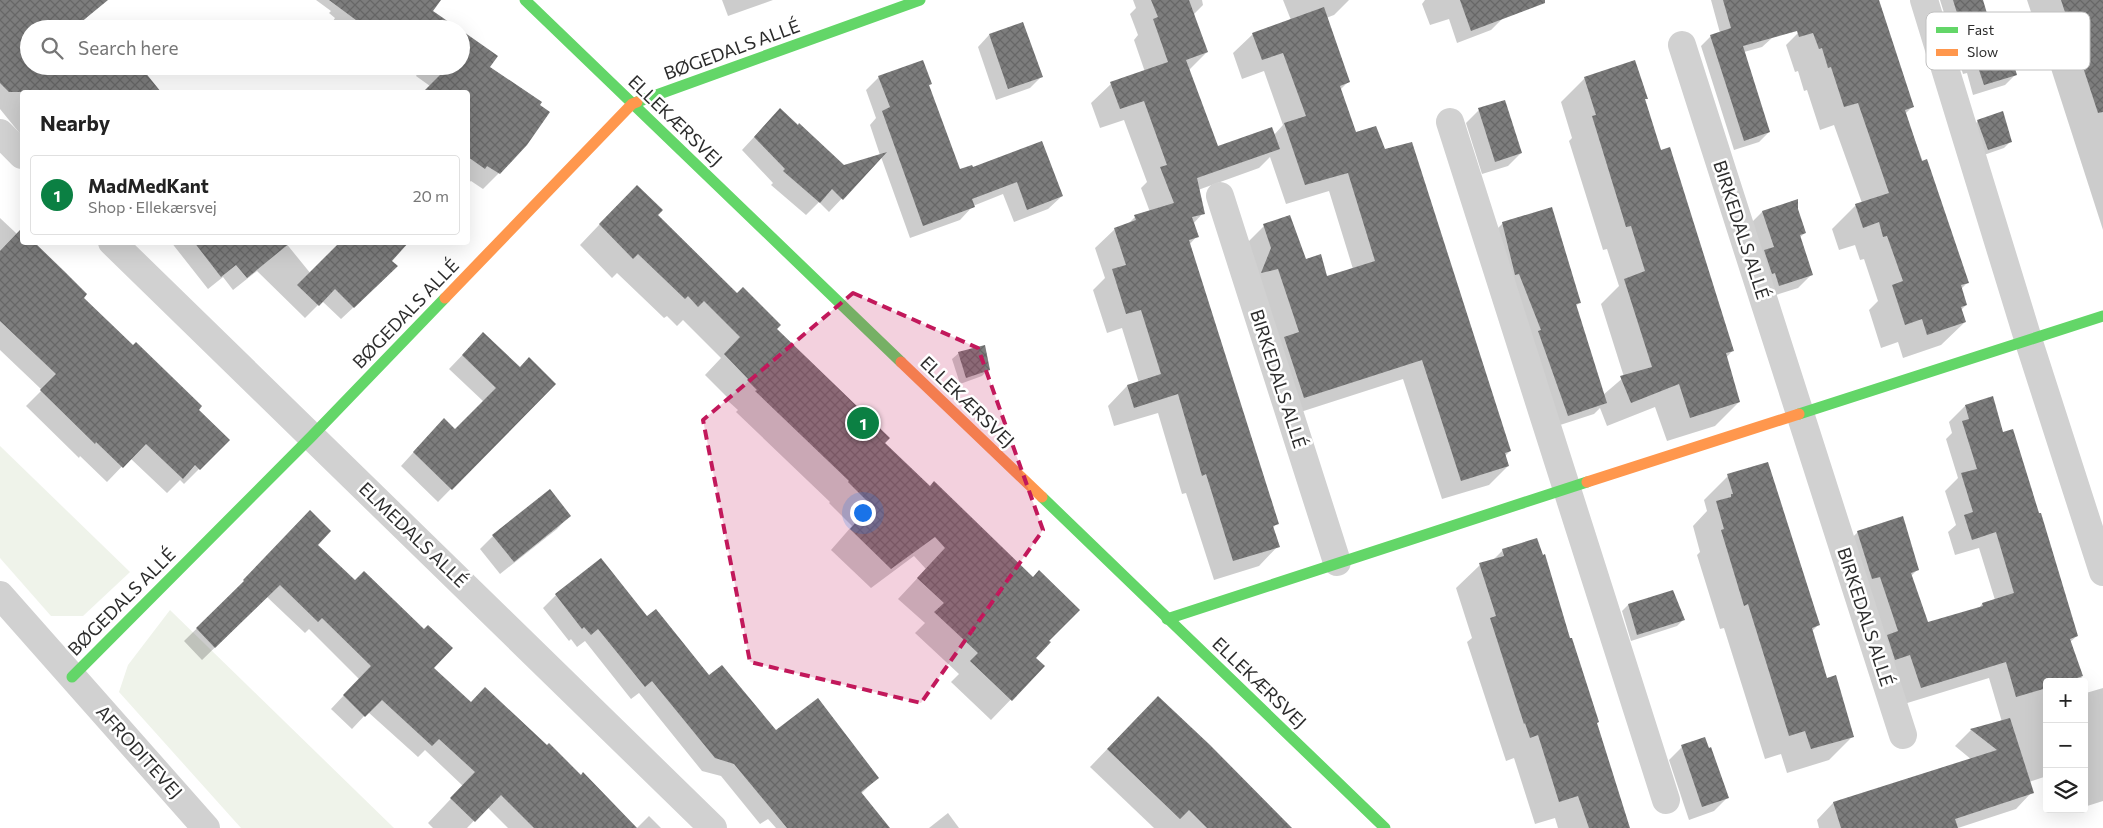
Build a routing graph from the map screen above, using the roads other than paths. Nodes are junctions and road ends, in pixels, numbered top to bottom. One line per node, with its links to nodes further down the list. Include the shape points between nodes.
1 (525, 0): 7 (street, ELLEKÆRSVEJ)
2 (920, 0): 7 (street, BØGEDALS ALLÉ)
3 (1924, 0): 4 (street)
4 (1928, 12)
5 (1682, 45): 15 (street, BIRKEDALS ALLÉ)
6 (1945, 70): 14 (street)
7 (632, 104): 16 (street, BØGEDALS ALLÉ); 21 (street, ELLEKÆRSVEJ)
8 (1450, 122): 17 (street)
9 (0, 133): 10 (street)
10 (20, 153)
11 (1220, 196): 18 (street, BIRKEDALS ALLÉ)
12 (115, 245): 16 (street, ELMEDALS ALLÉ)
13 (2103, 316): 14 (street)
14 (2028, 339): 15 (street); 19 (street)
15 (1800, 414): 17 (street); 23 (street, BIRKEDALS ALLÉ)
16 (311, 437): 22 (street, BØGEDALS ALLÉ); 26 (street, ELMEDALS ALLÉ)
17 (1567, 489): 18 (street); 24 (street)
18 (1337, 562): 21 (street)
19 (2103, 572)
20 (0, 595): 22 (street, AFRODITEVEJ)
21 (1167, 619): 27 (street, ELLEKÆRSVEJ)
22 (72, 677): 25 (street, AFRODITEVEJ)
23 (1903, 735)
24 (1666, 800)
25 (206, 828)
26 (713, 828)
27 (1385, 828)

